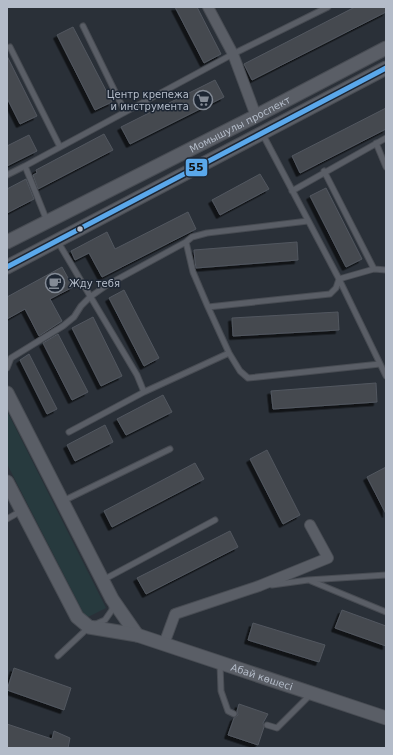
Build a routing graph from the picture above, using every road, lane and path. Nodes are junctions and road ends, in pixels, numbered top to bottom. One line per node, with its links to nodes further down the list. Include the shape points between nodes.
1 (208, 7): 6 (street)
2 (328, 7): 6 (lane)
3 (83, 26): 8 (lane)
4 (10, 47): 13 (lane)
5 (386, 48): 9 (street, Момышулы проспект)
6 (233, 54): 8 (lane); 9 (street)
7 (386, 68): 10 (street, Момышулы проспект)
8 (125, 112): 13 (lane)
9 (256, 116): 10 (street); 20 (street, Момышулы проспект)
10 (261, 133): 18 (lane); 21 (street, Момышулы проспект)
11 (386, 138): 12 (lane)
12 (376, 144): 15 (lane); 16 (lane)
13 (60, 147): 14 (lane)
14 (25, 166): 17 (lane); 20 (lane)
15 (386, 167)
16 (324, 171): 18 (lane); 25 (lane)
17 (7, 175)
18 (292, 191): 19 (lane)
19 (308, 221): 23 (lane, via 207,233 192,237); 27 (lane)
20 (47, 222): 22 (street, Момышулы проспект)
21 (57, 241): 24 (street, Момышулы проспект); 28 (lane)
22 (7, 242)
23 (186, 242): 28 (lane); 29 (lane, via 194,272)
24 (7, 267)
25 (374, 269): 26 (lane); 27 (lane)
26 (386, 270)
27 (339, 279): 29 (lane, via 336,288 330,294); 31 (lane)
28 (90, 297): 32 (lane, via 64,326 11,358); 34 (lane, via 137,375)
29 (208, 307): 30 (lane)
30 (229, 353): 31 (lane, via 240,371 248,378); 34 (lane)
31 (380, 364): 33 (lane)
32 (7, 368)
33 (386, 376)
34 (144, 392): 36 (lane)
35 (7, 393): 39 (street)
36 (69, 432)
37 (170, 449): 39 (lane)
38 (7, 482): 40 (street)
39 (62, 501): 45 (street)
40 (22, 510): 41 (lane); 50 (street, via 77,618)
41 (7, 519)
42 (215, 520): 45 (lane)
43 (310, 525): 47 (street, via 328,558)
44 (386, 575): 46 (lane)
45 (103, 580): 48 (street)
46 (308, 580): 47 (lane); 49 (lane)
47 (259, 586): 52 (street, via 175,614)
48 (112, 599): 50 (lane, via 112,610 105,620); 51 (street)
49 (386, 612)
50 (89, 627): 51 (street, Абай көшесі); 53 (lane)
51 (137, 635): 52 (street, Абай көшесі)
52 (164, 644): 54 (street, Абай көшесі)
53 (58, 656)
54 (220, 663): 55 (street, Абай көшесі); 56 (lane, via 221,691 228,711)
55 (312, 693): 57 (street, Абай көшесі); 58 (lane, via 277,728)
56 (234, 714)
57 (386, 718)
58 (267, 726)

